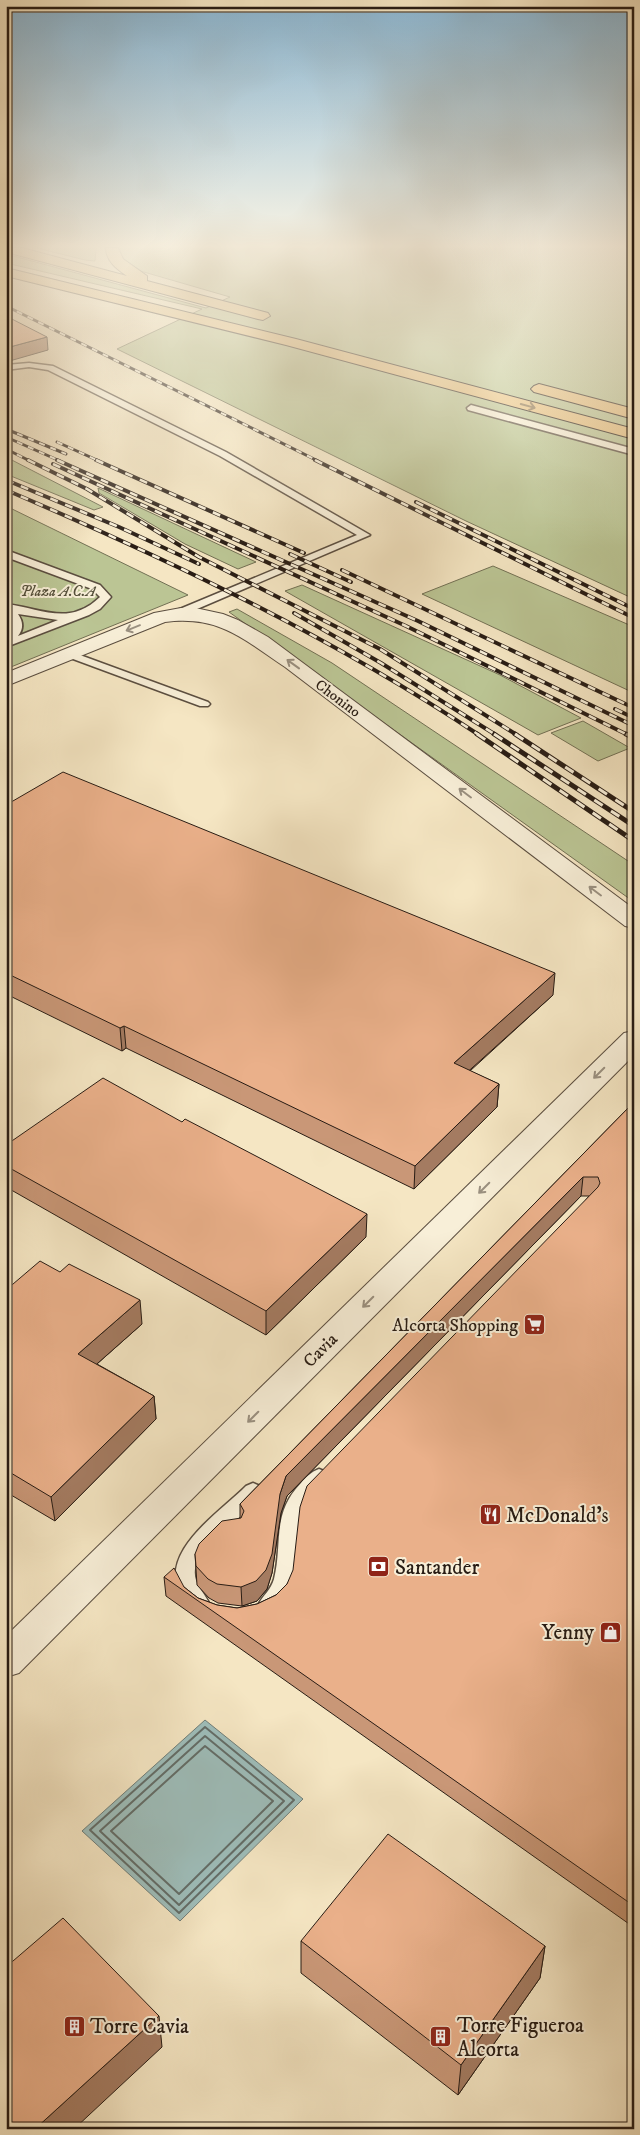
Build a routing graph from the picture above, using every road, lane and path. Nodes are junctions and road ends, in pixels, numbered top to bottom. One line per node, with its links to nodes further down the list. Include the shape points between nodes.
1 (312, 348): 6 (highway, one-way to 6)
2 (7, 367): 10 (lane, via 29,365 50,368 223,454 365,535)
3 (524, 385): 5 (highway)
4 (471, 408): 7 (lane)
5 (634, 413)
6 (634, 434)
7 (634, 452)
8 (6, 553): 11 (lane, via 96,587 106,596 98,608)
9 (7, 607): 11 (lane); 12 (lane, via 17,620 16,632)
10 (179, 613): 13 (street, Chonino, one-way to 13, via 161,617); 16 (street, Chonino, one-way to 10, via 292,663 241,629 219,619 201,613)
11 (76, 617): 12 (lane)
12 (6, 643)
13 (69, 654): 14 (street, Chonino); 15 (lane)
14 (6, 680)
15 (204, 704)
16 (634, 920)
17 (634, 1039): 24 (street, Cavia, one-way to 24)
18 (334, 1462): 23 (lane, via 296,1502 286,1544 284,1580 276,1600)
19 (269, 1475): 21 (lane)
20 (233, 1531): 21 (lane)
21 (213, 1532): 22 (lane, via 188,1556 185,1574 187,1591 205,1610)
22 (213, 1612)
23 (255, 1614)
24 (6, 1661)

